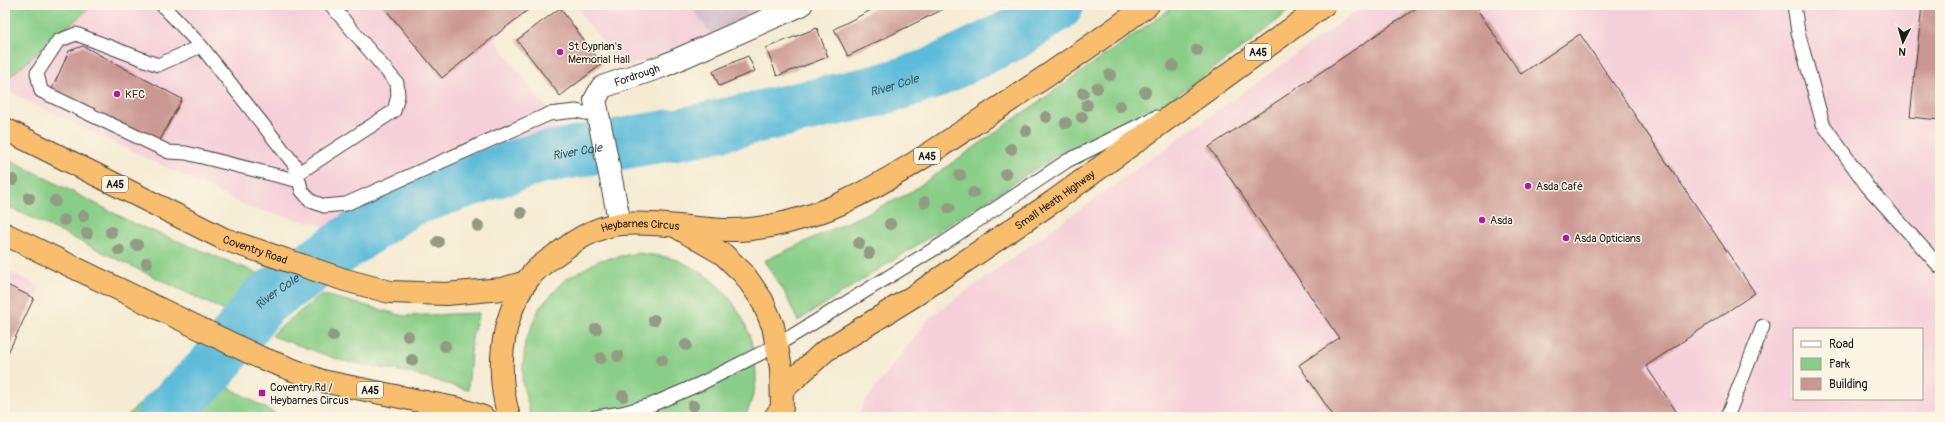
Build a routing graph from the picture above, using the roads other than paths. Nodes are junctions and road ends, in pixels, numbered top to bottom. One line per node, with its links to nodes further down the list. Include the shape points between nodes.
1 (162, 5): 7 (lane)
2 (331, 5): 11 (lane, via 397,83 398,96 394,110)
3 (801, 5): 9 (street, Fordrough, via 663,66 602,87 595,100)
4 (1148, 5): 13 (highway, A45, via 904,171 843,202 810,216 774,225 730,230)
5 (1324, 5): 8 (highway, Small Heath Highway / A45)
6 (1794, 5): 15 (lane, via 1798,32 1823,124 1867,186)
7 (201, 46): 11 (lane, via 294,164); 11 (lane, via 158,65 76,34 58,41 37,73 41,91 169,152 186,153)
8 (1191, 100): 18 (lane, via 1067,161 944,243); 19 (highway, Small Heath Highway / A45, via 1054,201 917,294 825,351)
9 (598, 122): 11 (lane, via 576,111 549,114 346,204 324,206 311,201 302,191); 12 (street, Fordrough)
10 (5, 130): 16 (highway, Coventry Road / A45, via 224,239 345,280 390,292 446,294 502,289)
11 (298, 178)
12 (620, 224): 13 (highway, Heybarnes Circus); 16 (highway, Heybarnes Circus, via 582,236 539,266)
13 (675, 227): 18 (highway, Heybarnes Circus, via 723,254 744,274 762,300 773,326)
14 (5, 234): 20 (highway, A45, via 258,357 322,381 459,409)
15 (1940, 267)
16 (526, 282): 21 (highway, Heybarnes Circus, via 508,320 502,353 504,398)
17 (1763, 326): 24 (lane)
18 (777, 345): 19 (highway, Heybarnes Circus); 22 (lane, via 702,383 651,405)
19 (782, 390): 23 (highway, Heybarnes Circus, via 782,408)
20 (483, 417)
21 (509, 417)
22 (595, 417)
23 (775, 417)
24 (1727, 417)

